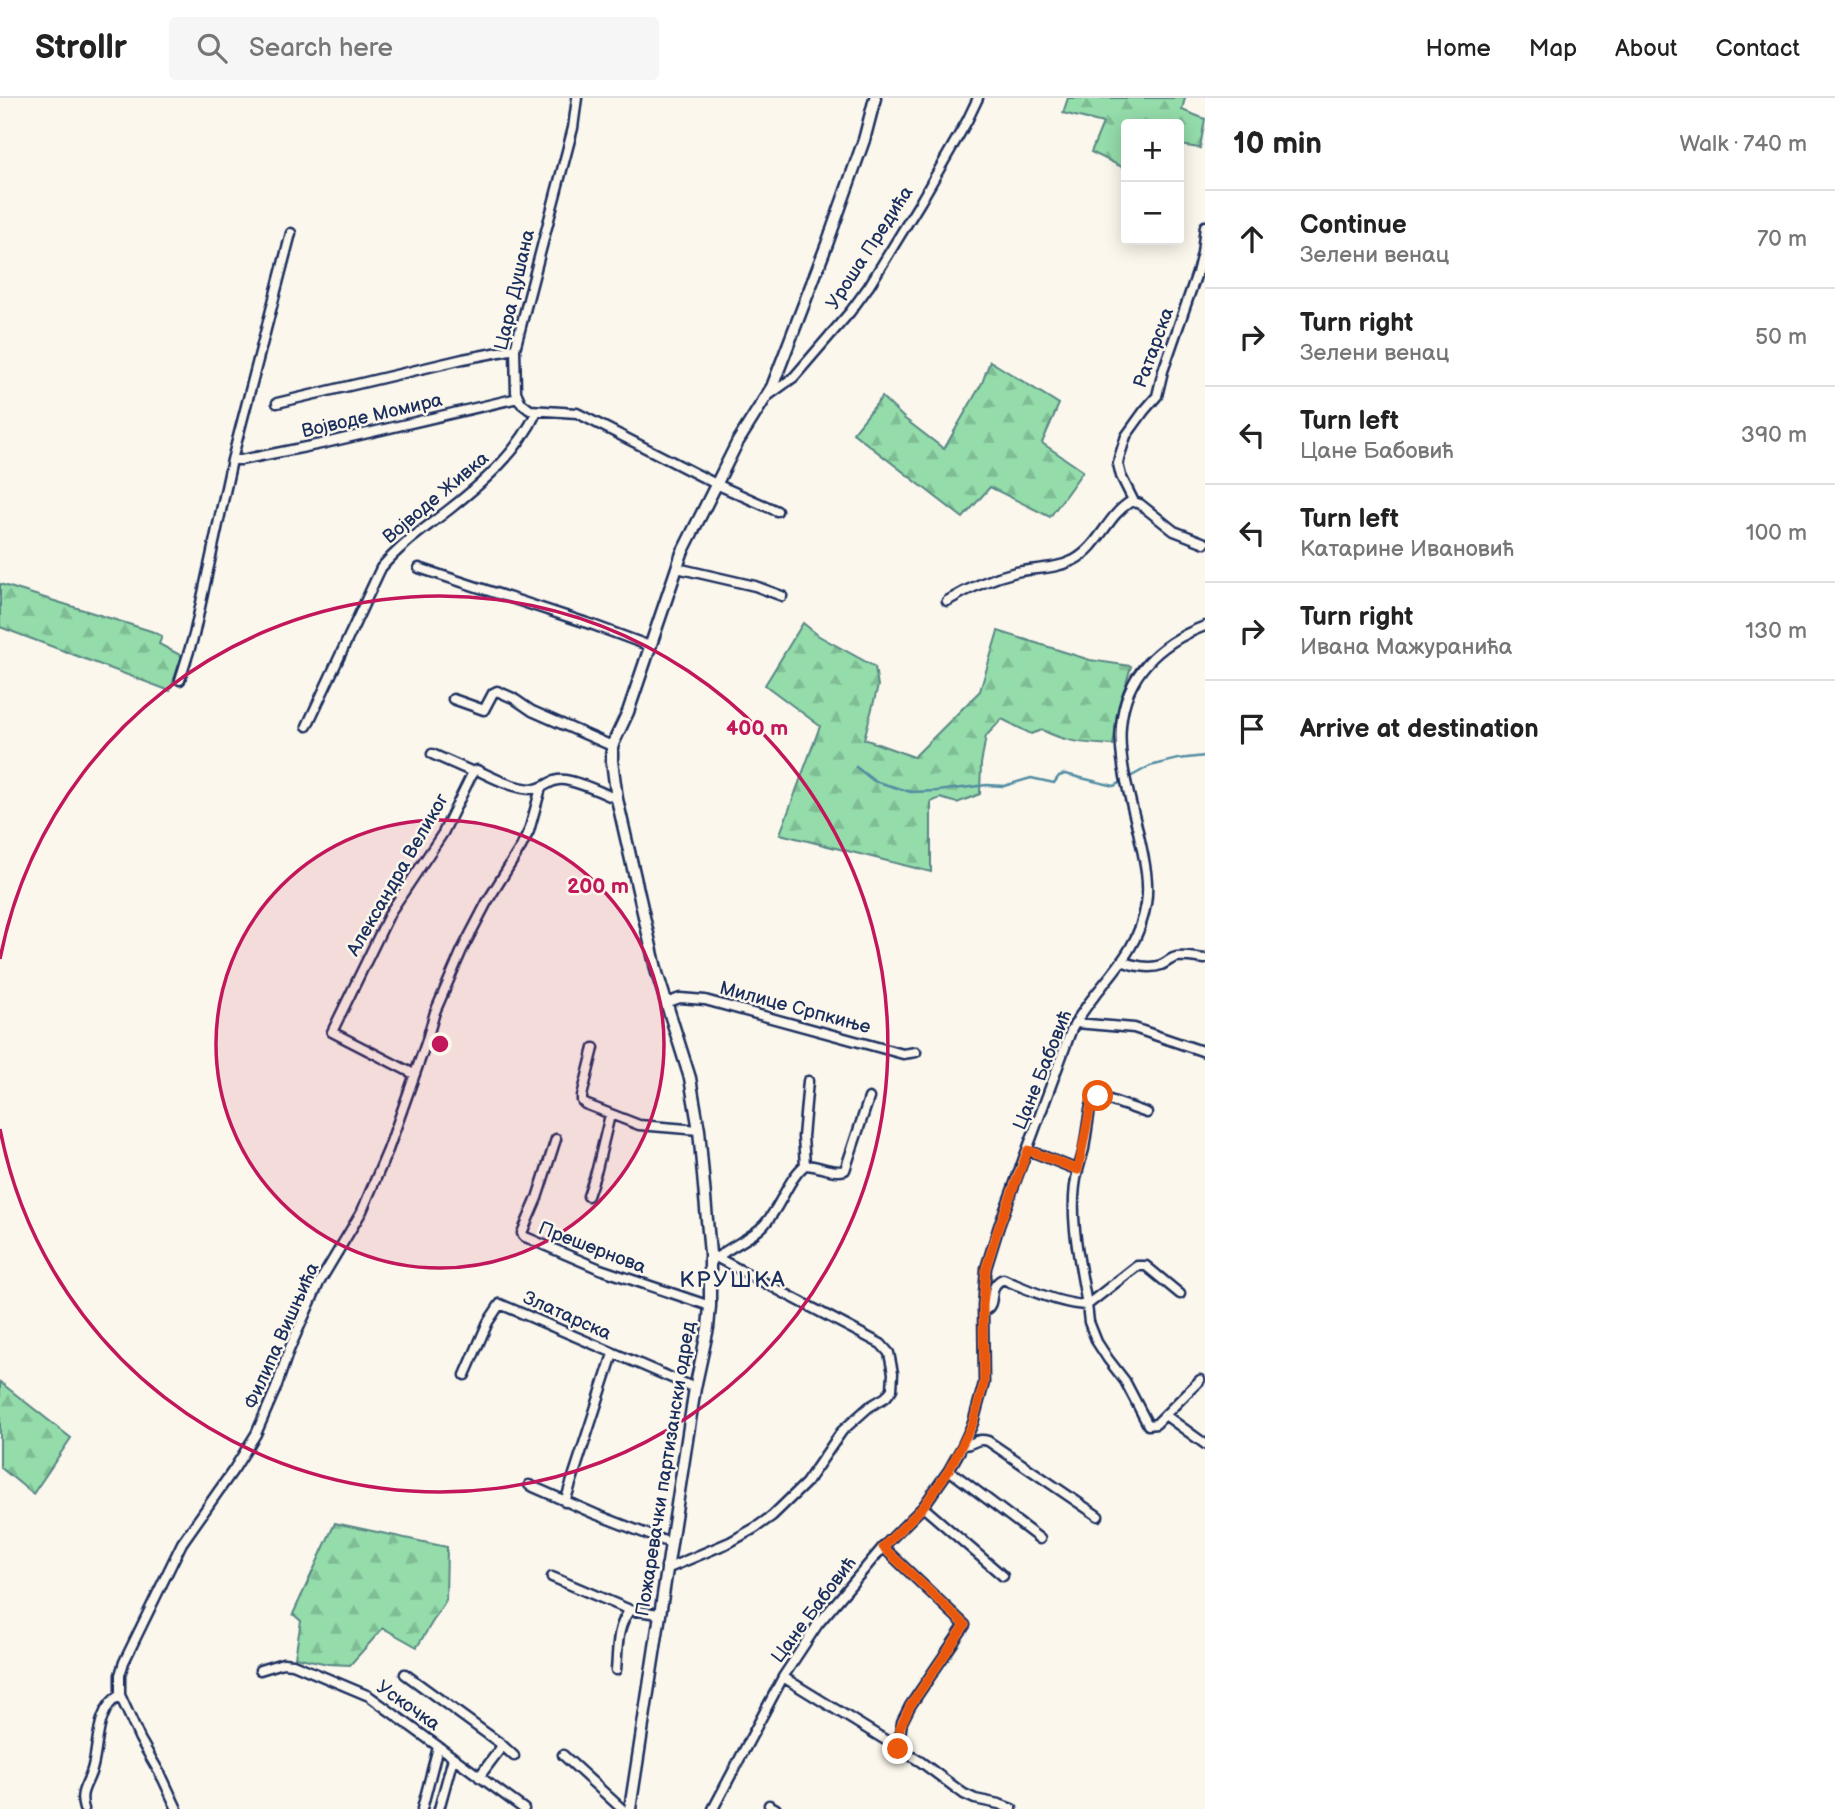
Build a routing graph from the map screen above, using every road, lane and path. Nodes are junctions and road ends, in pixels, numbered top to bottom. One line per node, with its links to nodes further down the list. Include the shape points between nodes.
1 (577, 98): 6 (street, Цара Душана)
2 (875, 98): 7 (street, Пожаревачки партизански одред, via 827,244)
3 (978, 98): 7 (street, Уроша Предића, via 869,286 794,377)
4 (1205, 226): 13 (street, Ратарска, via 1197,273 1157,396 1126,436 1119,458 1121,476)
5 (291, 233): 11 (street)
6 (515, 349): 8 (street, Цара Душана); 9 (street)
7 (766, 396): 12 (street, Пожаревачки партизански одред)
8 (518, 398): 10 (street); 11 (street, Војводе Момира)
9 (277, 403)
10 (537, 411): 12 (street, via 577,413); 24 (street, Војводе Живка, via 519,443 498,466 381,568)
11 (232, 460): 22 (street)
12 (716, 484): 14 (street); 17 (street, Пожаревачки партизански одред)
13 (1134, 502): 15 (street, via 1174,531); 19 (street, via 1120,509 1078,558 992,579)
14 (777, 511)
15 (1205, 543)
16 (419, 568): 21 (street)
17 (677, 568): 18 (street); 21 (street, Пожаревачки партизански одред)
18 (782, 596)
19 (947, 601)
20 (1205, 626): 31 (street, Цане Бабовић, via 1173,642 1144,665 1129,692 1121,728 1125,776 1144,857 1147,900 1136,939)
21 (650, 646): 25 (street, Пожаревачки партизански одред)
22 (180, 680)
23 (453, 699): 25 (street, via 484,710 497,691)
24 (307, 726)
25 (612, 746): 29 (street, Пожаревачки партизански одред)
26 (432, 754): 27 (street)
27 (473, 772): 28 (street, via 515,786); 37 (street, Александра Великог, via 443,833 391,911 332,1032)
28 (541, 788): 29 (street, via 565,780); 37 (street, Филипа Вишњића, via 521,847 462,950)
29 (617, 799): 32 (street, Пожаревачки партизански одред)
30 (1205, 959): 31 (street, via 1178,957 1150,967)
31 (1123, 961): 33 (street, Цане Бабовић)
32 (666, 1003): 35 (street, Милице Српкиње, via 680,998 705,1000 903,1054); 42 (street, Пожаревачки партизански одред, via 690,1078)
33 (1076, 1023): 36 (street, via 1135,1028); 44 (street, Цане Бабовић)
34 (594, 1048): 41 (street, via 582,1101)
35 (916, 1052)
36 (1205, 1052)
37 (414, 1074): 77 (street, Филипа Вишњића, via 362,1211 319,1283 256,1434 182,1544 124,1662)
38 (808, 1081): 45 (street)
39 (869, 1098): 45 (street, via 845,1170)
40 (1147, 1114): 46 (street, via 1094,1097)
41 (610, 1115): 42 (street, via 655,1128); 47 (street)
42 (699, 1130): 48 (street, Пожаревачки партизански одред)
43 (556, 1139): 51 (street, Прешернова, via 523,1237)
44 (1028, 1150): 46 (street); 52 (street, Цане Бабовић, via 986,1268)
45 (804, 1165): 48 (street, via 761,1228)
46 (1078, 1170): 50 (street, via 1073,1196)
47 (588, 1196)
48 (714, 1255): 51 (street, Пожаревачки партизански одред); 68 (street, via 881,1344 889,1353 892,1389 842,1431 806,1483 772,1516 730,1542)
49 (1180, 1294): 50 (street, via 1140,1265)
50 (1087, 1304): 52 (street, via 1003,1279 994,1286 990,1307); 57 (street, via 1097,1342 1125,1381 1146,1424 1154,1426)
51 (710, 1307): 56 (street, Пожаревачки партизански одред)
52 (983, 1311): 59 (street, Цане Бабовић, via 984,1383)
53 (614, 1354): 54 (street, Златарска, via 500,1304); 56 (street, Златарска); 62 (street)
54 (465, 1375)
55 (1200, 1380): 57 (street)
56 (695, 1388): 66 (street, Пожаревачки партизански одред)
57 (1165, 1415): 58 (street)
58 (1205, 1444)
59 (963, 1445): 60 (street, Цане Бабовић); 64 (street, via 978,1439 988,1441)
60 (949, 1470): 63 (street, Цане Бабовић); 65 (street)
61 (529, 1485): 62 (street)
62 (565, 1502): 66 (street)
63 (923, 1507): 67 (street, Цане Бабовић); 69 (street)
64 (1098, 1516)
65 (1040, 1539)
66 (670, 1543): 68 (street, Пожаревачки партизански одред)
67 (883, 1547): 76 (street, Цане Бабовић, via 818,1624); 80 (street, via 965,1625 910,1706 900,1728)
68 (666, 1566): 72 (street, Пожаревачки партизански одред)
69 (1003, 1576)
70 (552, 1577): 71 (street)
71 (630, 1610): 72 (street); 74 (street, via 622,1621)
72 (659, 1614): 91 (street, Пожаревачки партизански одред)
73 (260, 1670): 79 (street, Ускочка, via 287,1663 335,1680 369,1696)
74 (616, 1670)
75 (405, 1674): 78 (street)
76 (783, 1677): 80 (street); 92 (street, Цане Бабовић)
77 (120, 1695): 85 (street, via 109,1704 102,1720 82,1795); 86 (street)
78 (501, 1744): 82 (street); 84 (street)
79 (438, 1747): 83 (street, Ускочка); 87 (street)
80 (898, 1749): 93 (street, via 970,1797)
81 (563, 1755): 90 (street)
82 (514, 1756)
83 (453, 1758): 84 (street, Ускочка); 88 (street)
84 (479, 1777): 89 (street, Ускочка)
85 (85, 1809)
86 (177, 1809)
87 (422, 1809)
88 (439, 1809)
89 (524, 1809)
90 (622, 1809)
91 (630, 1809)
92 (713, 1809)
93 (1012, 1809)

